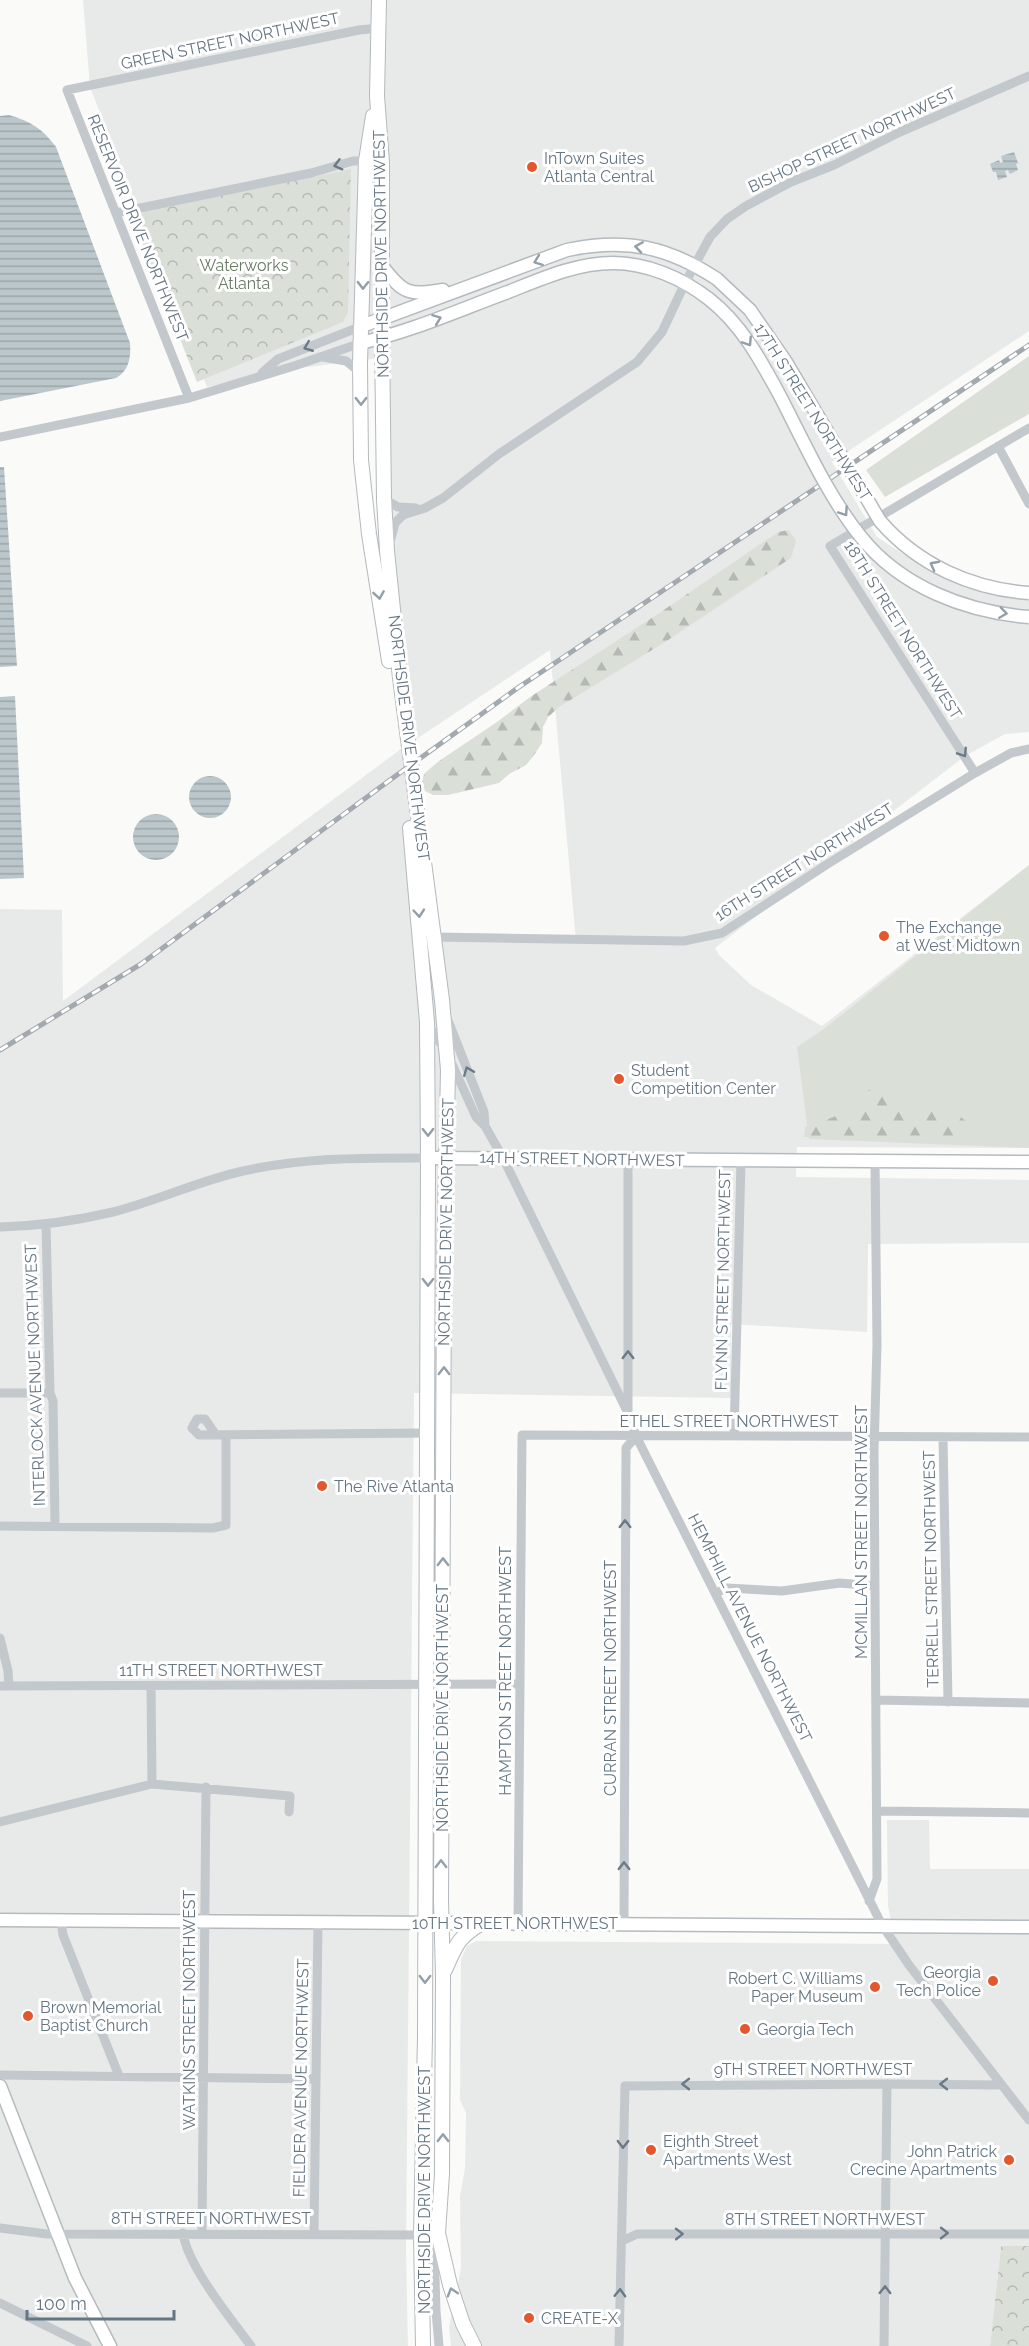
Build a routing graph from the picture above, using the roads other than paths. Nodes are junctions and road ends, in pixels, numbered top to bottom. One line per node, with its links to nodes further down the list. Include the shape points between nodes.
1 (379, 0): 2 (highway, NORTHSIDE DRIVE NORTHWEST)
2 (378, 28): 4 (street, GREEN STREET NORTHWEST); 5 (highway, NORTHSIDE DRIVE NORTHWEST)
3 (1029, 76): 8 (street, BISHOP STREET NORTHWEST, via 791,182 746,206 710,237)
4 (87, 86): 7 (street, RESERVOIR DRIVE NORTHWEST, via 66,90)
5 (377, 96): 6 (highway, NORTHSIDE DRIVE NORTHWEST); 9 (highway, NORTHSIDE DRIVE NORTHWEST)
6 (366, 161): 7 (street, one-way to 7); 13 (highway, NORTHSIDE DRIVE NORTHWEST, one-way to 13)
7 (116, 213): 19 (street, RESERVOIR DRIVE NORTHWEST)
8 (695, 264): 10 (street, BISHOP STREET NORTHWEST); 11 (main road, 17TH STREET NORTHWEST, one-way to 11, via 637,246 592,245 567,250); 27 (main road, 17TH STREET NORTHWEST, one-way to 8, bridge, via 971,583 904,547 880,521 786,362 750,310)
9 (383, 267): 11 (main road, via 393,281 418,294); 12 (highway, NORTHSIDE DRIVE NORTHWEST)
10 (685, 283): 14 (main road, 17TH STREET NORTHWEST, one-way to 10, via 590,264 636,265); 25 (street, BISHOP STREET NORTHWEST, via 662,332 637,362); 28 (main road, 17TH STREET NORTHWEST, one-way to 28, bridge, via 727,313 740,330 840,507 874,552 927,590 969,606)
11 (465, 287): 12 (main road, 17TH STREET NORTHWEST)
12 (382, 318): 13 (main road, 17TH STREET NORTHWEST); 14 (highway, NORTHSIDE DRIVE NORTHWEST)
13 (362, 326): 15 (highway, NORTHSIDE DRIVE NORTHWEST); 18 (street, 17TH STREET NORTHWEST, one-way to 18, via 278,359)
14 (382, 338): 15 (main road, 17TH STREET NORTHWEST); 23 (highway, NORTHSIDE DRIVE NORTHWEST)
15 (361, 343): 16 (street, 17TH STREET NORTHWEST); 17 (highway, NORTHSIDE DRIVE NORTHWEST)
16 (318, 357): 17 (street, via 345,361); 18 (street, 17TH STREET NORTHWEST)
17 (360, 373): 33 (highway, NORTHSIDE DRIVE NORTHWEST, one-way to 33, via 364,491 414,855)
18 (258, 377): 19 (street, 17TH STREET NORTHWEST)
19 (189, 398): 21 (street, 17TH STREET NORTHWEST)
20 (1029, 428): 22 (street, 18TH STREET NORTHWEST)
21 (0, 437)
22 (998, 446): 24 (street); 30 (street, 18TH STREET NORTHWEST, one-way to 30, via 830,546)
23 (384, 500): 25 (street, via 398,507); 26 (highway, NORTHSIDE DRIVE NORTHWEST)
24 (1029, 504)
25 (425, 508): 26 (street, BISHOP STREET NORTHWEST, via 399,518)
26 (387, 551): 31 (highway, NORTHSIDE DRIVE NORTHWEST)
27 (1029, 593)
28 (1029, 616)
29 (1029, 749): 30 (street, 16TH STREET NORTHWEST, via 1011,753)
30 (975, 773): 31 (street, 16TH STREET NORTHWEST, via 722,933 684,941)
31 (435, 937): 32 (highway, NORTHSIDE DRIVE NORTHWEST)
32 (443, 1008): 34 (highway, NORTHSIDE DRIVE NORTHWEST); 35 (street, HEMPHILL AVENUE NORTHWEST, one-way to 32, via 484,1112)
33 (427, 1022): 34 (street, HEMPHILL AVENUE NORTHWEST); 36 (highway, NORTHSIDE DRIVE NORTHWEST, one-way to 36)
34 (447, 1053): 35 (street, HEMPHILL AVENUE NORTHWEST); 37 (highway, NORTHSIDE DRIVE NORTHWEST)
35 (485, 1126): 38 (street, HEMPHILL AVENUE NORTHWEST)
36 (428, 1158): 37 (main road, 14TH STREET NORTHWEST); 43 (street, 14TH STREET NORTHWEST, via 333,1158 271,1165 216,1178 114,1212); 48 (highway, NORTHSIDE DRIVE NORTHWEST, one-way to 48)
37 (447, 1158): 38 (main road, 14TH STREET NORTHWEST); 57 (highway, NORTHSIDE DRIVE NORTHWEST, one-way to 37)
38 (502, 1158): 39 (main road, 14TH STREET NORTHWEST); 47 (street, HEMPHILL AVENUE NORTHWEST)
39 (627, 1160): 40 (main road, 14TH STREET NORTHWEST); 47 (street, one-way to 39)
40 (741, 1161): 41 (main road, 14TH STREET NORTHWEST); 51 (street, FLYNN STREET NORTHWEST)
41 (875, 1161): 42 (main road, 14TH STREET NORTHWEST); 52 (street, MCMILLAN STREET NORTHWEST)
42 (1029, 1162)
43 (46, 1224): 44 (street, 14TH STREET NORTHWEST); 46 (street, INTERLOCK AVENUE NORTHWEST)
44 (0, 1227)
45 (0, 1393): 46 (street)
46 (50, 1393): 55 (street, INTERLOCK AVENUE NORTHWEST)
47 (628, 1413): 50 (street, HEMPHILL AVENUE NORTHWEST)
48 (428, 1433): 55 (street, via 221,1435 226,1525); 57 (highway, via 437,1450 436,1503); 61 (highway, NORTHSIDE DRIVE NORTHWEST)
49 (537, 1435): 50 (street, ETHEL STREET NORTHWEST); 63 (street, HAMPTON STREET NORTHWEST, via 522,1435)
50 (636, 1436): 51 (street, ETHEL STREET NORTHWEST); 59 (street, HEMPHILL AVENUE NORTHWEST); 84 (street, CURRAN STREET NORTHWEST, one-way to 50, via 626,1448)
51 (734, 1436): 52 (street, ETHEL STREET NORTHWEST)
52 (875, 1437): 53 (street, ETHEL STREET NORTHWEST); 58 (street, MCMILLAN STREET NORTHWEST)
53 (943, 1437): 54 (street, ETHEL STREET NORTHWEST); 67 (street, TERRELL STREET NORTHWEST)
54 (1029, 1437)
55 (54, 1525): 56 (street)
56 (0, 1526)
57 (443, 1529): 62 (highway, NORTHSIDE DRIVE NORTHWEST, one-way to 57)
58 (875, 1586): 59 (street, via 840,1583 782,1591 727,1588); 66 (street, MCMILLAN STREET NORTHWEST)
59 (716, 1593): 75 (street, HEMPHILL AVENUE NORTHWEST)
60 (0, 1638): 64 (street, via 8,1671)
61 (426, 1683): 62 (street, 11TH STREET NORTHWEST); 65 (street, 11TH STREET NORTHWEST); 80 (highway, NORTHSIDE DRIVE NORTHWEST)
62 (442, 1683): 63 (street, 11TH STREET NORTHWEST); 81 (highway, NORTHSIDE DRIVE NORTHWEST, one-way to 62)
63 (520, 1684): 83 (street, HAMPTON STREET NORTHWEST)
64 (4, 1686): 65 (street, 11TH STREET NORTHWEST)
65 (151, 1686): 69 (street)
66 (876, 1700): 67 (street); 71 (street, MCMILLAN STREET NORTHWEST)
67 (948, 1702): 68 (street)
68 (1029, 1703)
69 (152, 1784): 70 (street); 74 (street)
70 (206, 1787): 72 (street, via 290,1796); 78 (street, WATKINS STREET NORTHWEST)
71 (877, 1811): 73 (street); 75 (street, MCMILLAN STREET NORTHWEST, via 877,1879)
72 (290, 1812)
73 (1029, 1813)
74 (0, 1822)
75 (869, 1901): 85 (street, HEMPHILL AVENUE NORTHWEST)
76 (0, 1920): 77 (main road, 10TH STREET NORTHWEST)
77 (61, 1920): 78 (main road, 10TH STREET NORTHWEST); 89 (street, via 63,1935)
78 (204, 1921): 79 (main road, 10TH STREET NORTHWEST); 90 (street, WATKINS STREET NORTHWEST)
79 (318, 1922): 80 (main road, 10TH STREET NORTHWEST); 91 (street, FIELDER AVENUE NORTHWEST)
80 (425, 1922): 81 (main road, 10TH STREET NORTHWEST); 104 (highway, NORTHSIDE DRIVE NORTHWEST, one-way to 104)
81 (441, 1923): 82 (main road, 10TH STREET NORTHWEST); 87 (highway, NORTHSIDE DRIVE NORTHWEST)
82 (482, 1923): 83 (main road, 10TH STREET NORTHWEST); 87 (highway, via 457,1943)
83 (518, 1924): 84 (main road, 10TH STREET NORTHWEST)
84 (624, 1924): 85 (main road, 10TH STREET NORTHWEST)
85 (882, 1925): 86 (main road, 10TH STREET NORTHWEST); 93 (street, HEMPHILL AVENUE NORTHWEST)
86 (1029, 1927)
87 (443, 1975): 99 (highway, NORTHSIDE DRIVE NORTHWEST, one-way to 87)
88 (0, 2075): 89 (street)
89 (119, 2076): 90 (street)
90 (204, 2077): 91 (street); 101 (street, WATKINS STREET NORTHWEST)
91 (316, 2079): 102 (street, FIELDER AVENUE NORTHWEST)
92 (887, 2084): 93 (street, 9TH STREET NORTHWEST, one-way to 92); 100 (street); 105 (street, 9TH STREET NORTHWEST, one-way to 105, via 625,2086)
93 (1002, 2085): 95 (street, HEMPHILL AVENUE NORTHWEST)
94 (0, 2086): 97 (main road)
95 (1029, 2120)
96 (0, 2228): 97 (street, 8TH STREET NORTHWEST)
97 (57, 2233): 98 (street, 8TH STREET NORTHWEST); 109 (main road)
98 (183, 2233): 101 (street, 8TH STREET NORTHWEST); 110 (street, via 186,2247 217,2301)
99 (438, 2233): 107 (street, via 434,2243); 113 (highway, NORTHSIDE DRIVE NORTHWEST, one-way to 99, via 450,2286)
100 (885, 2233): 103 (street, 8TH STREET NORTHWEST, one-way to 103); 105 (street, 8TH STREET NORTHWEST, one-way to 100, via 637,2235); 115 (street, one-way to 100)
101 (202, 2234): 102 (street, 8TH STREET NORTHWEST)
102 (314, 2234): 104 (street, 8TH STREET NORTHWEST)
103 (1029, 2234)
104 (422, 2241): 107 (street, via 429,2252 429,2304); 111 (highway, NORTHSIDE DRIVE NORTHWEST)
105 (622, 2241): 114 (street, one-way to 105)
106 (0, 2303): 108 (street)
107 (436, 2311): 112 (street)
108 (87, 2346)
109 (110, 2346)
110 (251, 2346)
111 (423, 2346)
112 (440, 2346)
113 (474, 2346)
114 (619, 2346)
115 (884, 2346)

